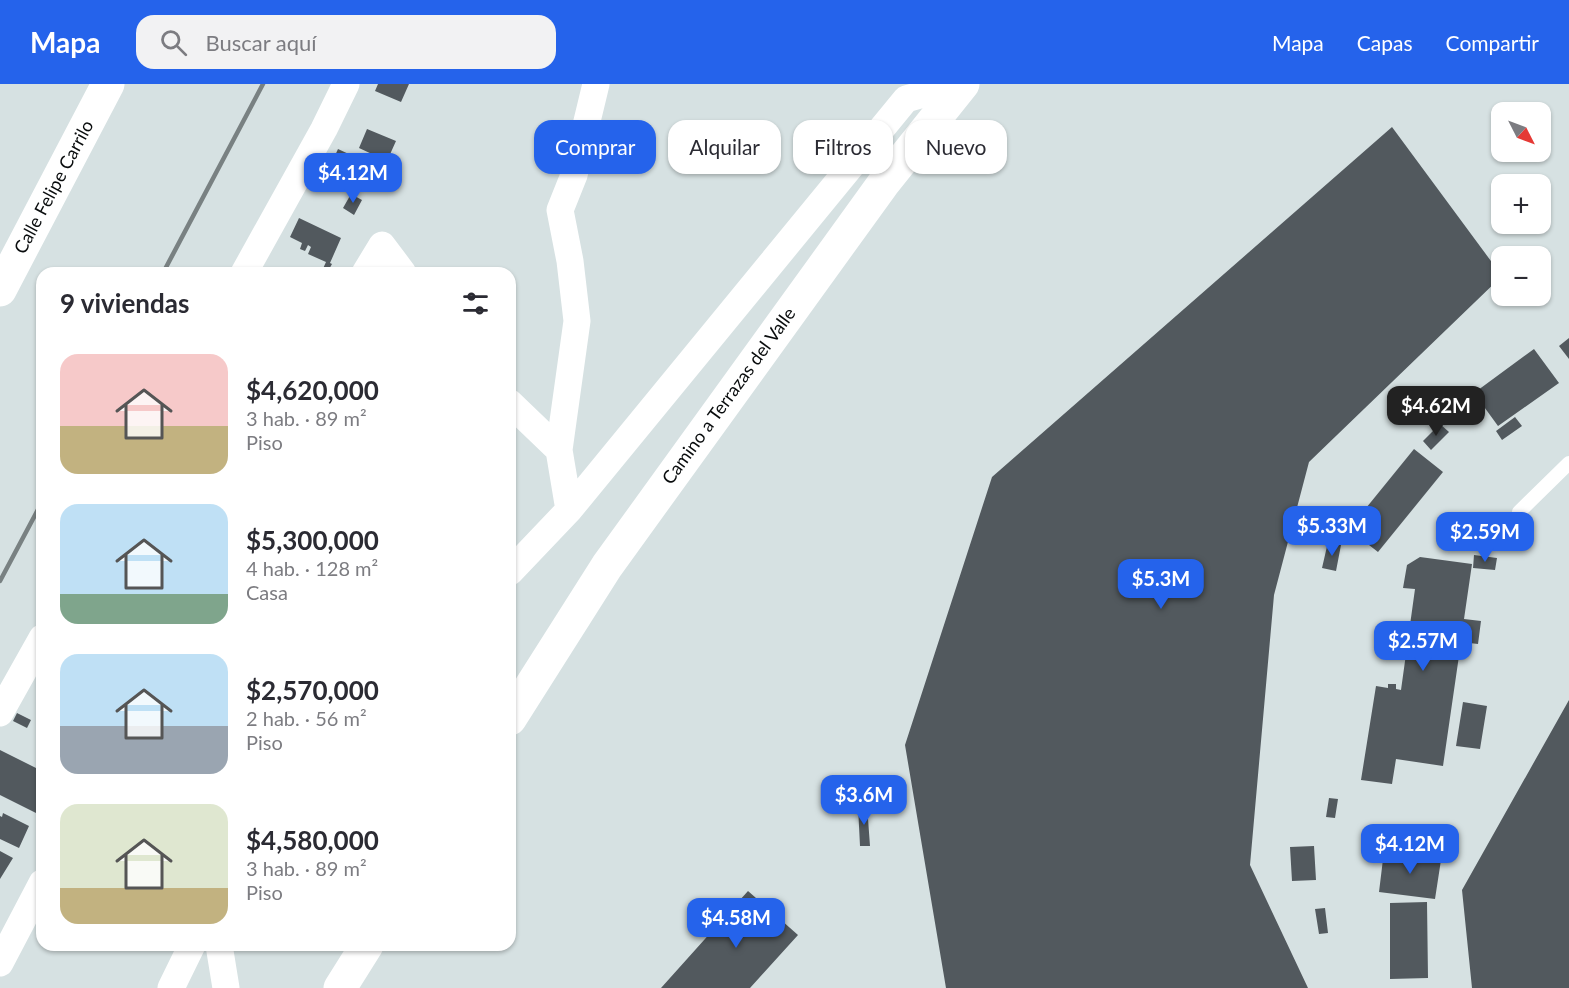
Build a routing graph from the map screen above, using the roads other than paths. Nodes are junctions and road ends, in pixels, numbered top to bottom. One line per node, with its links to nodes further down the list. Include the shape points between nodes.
1 (108, 84): 8 (street, Calle Felipe Carrilo)
2 (346, 84): 5 (street)
3 (596, 84): 10 (street, via 574,175 560,210 577,321)
4 (961, 84): 12 (street, via 906,99); 16 (street, Camino a Terrazas del Valle, via 883,184 607,566)
5 (247, 267)
6 (369, 267): 7 (street, via 382,245)
7 (398, 267)
8 (0, 290)
9 (516, 409): 10 (street)
10 (559, 450): 12 (street)
11 (1569, 463): 13 (lane)
12 (569, 510): 14 (street)
13 (1519, 512)
14 (516, 564)
15 (36, 649): 17 (street)
16 (516, 710)
17 (0, 713)
18 (36, 894): 22 (street)
19 (189, 951): 23 (street)
20 (220, 951): 24 (street)
21 (363, 951): 25 (street)
22 (0, 963)
23 (171, 988)
24 (226, 988)
25 (340, 988)

